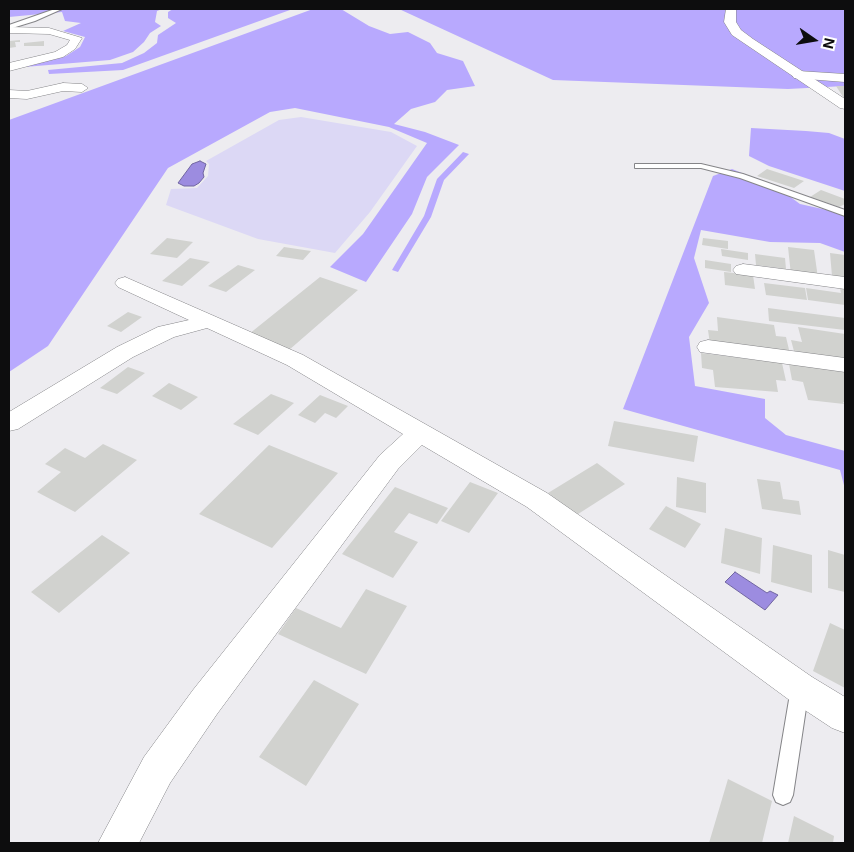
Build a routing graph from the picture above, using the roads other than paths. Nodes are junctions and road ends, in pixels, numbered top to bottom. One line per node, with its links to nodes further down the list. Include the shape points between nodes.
1 (59, 9): 3 (lane)
2 (731, 9): 5 (street, via 730,22 736,32)
3 (9, 28): 4 (street, via 49,31 76,38 71,47 59,55)
4 (9, 67)
5 (798, 75): 6 (street); 9 (street)
6 (845, 78)
7 (82, 88): 8 (street, via 63,87 27,95)
8 (9, 94)
9 (845, 105)
10 (638, 166): 11 (lane, via 701,166 743,176)
11 (845, 213)
12 (743, 270): 14 (street)
13 (125, 283): 15 (street)
14 (845, 283)
15 (209, 322): 18 (street, via 166,332 125,352); 19 (street, via 295,360)
16 (708, 347): 17 (street)
17 (845, 365)
18 (9, 423)
19 (420, 432): 20 (street, via 537,500); 23 (street, via 389,462 205,702 157,770)
20 (800, 688): 21 (street); 22 (lane)
21 (845, 716)
22 (783, 795)
23 (118, 843)

